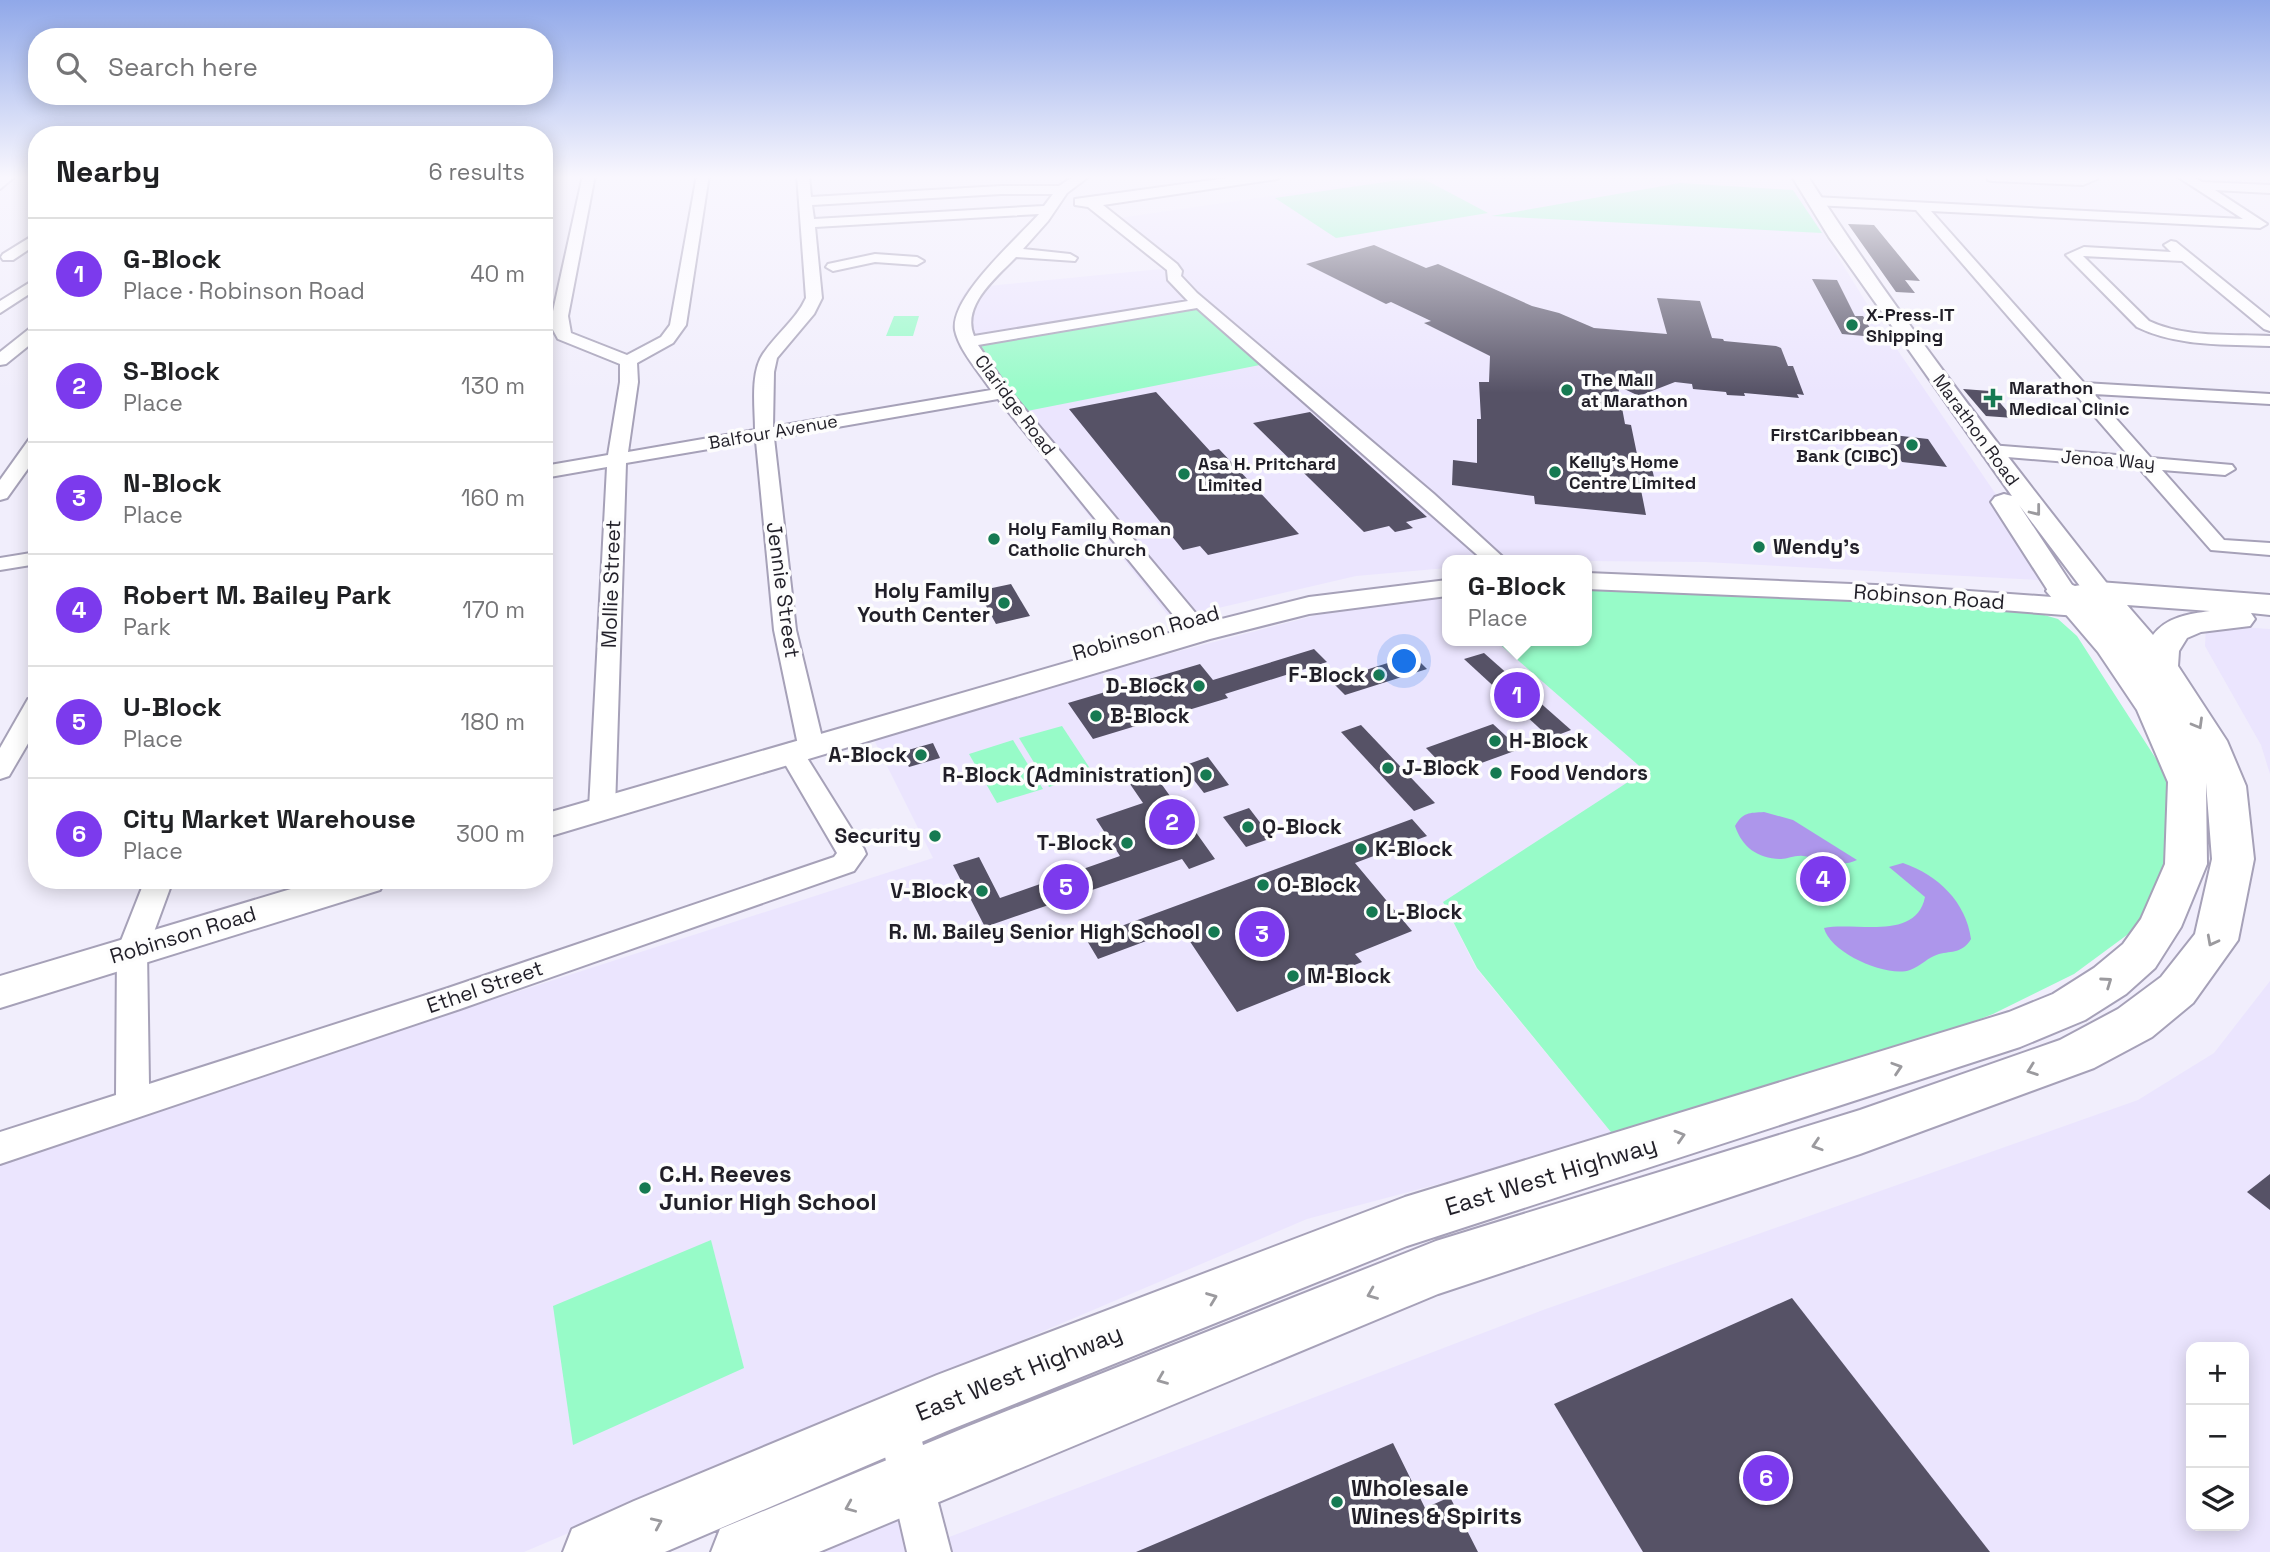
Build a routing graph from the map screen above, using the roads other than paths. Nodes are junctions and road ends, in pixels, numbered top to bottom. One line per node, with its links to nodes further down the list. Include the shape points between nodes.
1 (22, 247): 12 (street)
2 (574, 247): 27 (street, via 560,328 564,336)
3 (691, 247): 27 (street, via 678,325 667,340)
4 (810, 247): 16 (street, via 812,266)
5 (1017, 247): 11 (street, Claridge Road)
6 (1146, 247): 18 (street, via 1175,271 1173,277)
7 (1830, 247): 47 (main road, Marathon Road, via 1949,419)
8 (1847, 247): 32 (main road, Marathon Road)
9 (1956, 247): 28 (street)
10 (2173, 247): 13 (street)
11 (1013, 252): 14 (street); 25 (street, Claridge Road, via 970,298 963,323)
12 (8, 257)
13 (2185, 257): 20 (street); 24 (street, via 2084,251 2073,255 2152,329)
14 (1070, 258)
15 (917, 261): 16 (street, via 875,258)
16 (828, 281): 31 (street, Jennie Street, via 769,357)
17 (28, 288): 19 (street)
18 (1196, 299): 25 (street); 40 (street)
19 (0, 308)
20 (2270, 326)
21 (28, 333): 22 (street)
22 (0, 336)
23 (28, 338): 26 (street)
24 (2270, 341)
25 (968, 342): 29 (street, Claridge Road)
26 (0, 360)
27 (628, 361): 34 (street, Mollie Street)
28 (2080, 388): 30 (street); 35 (street)
29 (1002, 393): 31 (street, Balfour Avenue); 49 (street, Claridge Road)
30 (2270, 399)
31 (764, 433): 34 (street, Balfour Avenue); 52 (street, Jennie Street)
32 (1990, 451): 35 (street, Jenoa Way); 47 (main road, Marathon Road, one-way to 47)
33 (28, 455): 38 (street)
34 (617, 460): 37 (street, Balfour Avenue); 54 (street, Mollie Street)
35 (2145, 463): 36 (street, Jenoa Way); 39 (street, via 2218,546)
36 (2225, 469)
37 (553, 471)
38 (0, 494)
39 (2270, 549)
40 (1490, 555)
41 (28, 560): 42 (street)
42 (0, 565)
43 (1592, 568): 47 (main road, Robinson Road, via 1874,579)
44 (1442, 575): 49 (main road, Robinson Road, via 1335,587)
45 (1592, 581): 47 (main road, Robinson Road)
46 (1442, 589): 49 (main road, Robinson Road)
47 (2088, 600): 48 (highway, Robinson Road); 50 (highway); 62 (highway, East West Highway, one-way to 47, via 1405,1222 2020,1028 2069,1007 2110,981 2139,956 2159,927 2186,864 2187,782 2155,709 2111,645)
48 (2265, 615): 50 (highway, via 2198,622 2175,631 2162,647)
49 (1194, 626): 52 (main road, Robinson Road, via 975,684 856,733)
50 (2161, 666): 63 (highway, one-way to 63, via 2207,741 2227,786 2233,859 2216,940 2177,990 2135,1023 2077,1054 1860,1132 1436,1268)
51 (28, 721): 53 (street)
52 (801, 749): 54 (main road, Robinson Road); 60 (street, Ethel Street, via 852,854 844,864)
53 (0, 769)
54 (602, 809): 55 (main road, Robinson Road)
55 (553, 823)
56 (156, 889): 58 (street)
57 (337, 889): 58 (main road, Robinson Road)
58 (132, 950): 59 (main road, Robinson Road); 60 (street)
59 (0, 992)
60 (133, 1104): 61 (street, Ethel Street)
61 (0, 1148)
62 (897, 1422): 63 (street); 64 (highway, East West Highway, one-way to 62)
63 (913, 1480): 65 (highway, one-way to 65); 66 (street)
64 (595, 1552)
65 (743, 1552)
66 (929, 1552)

